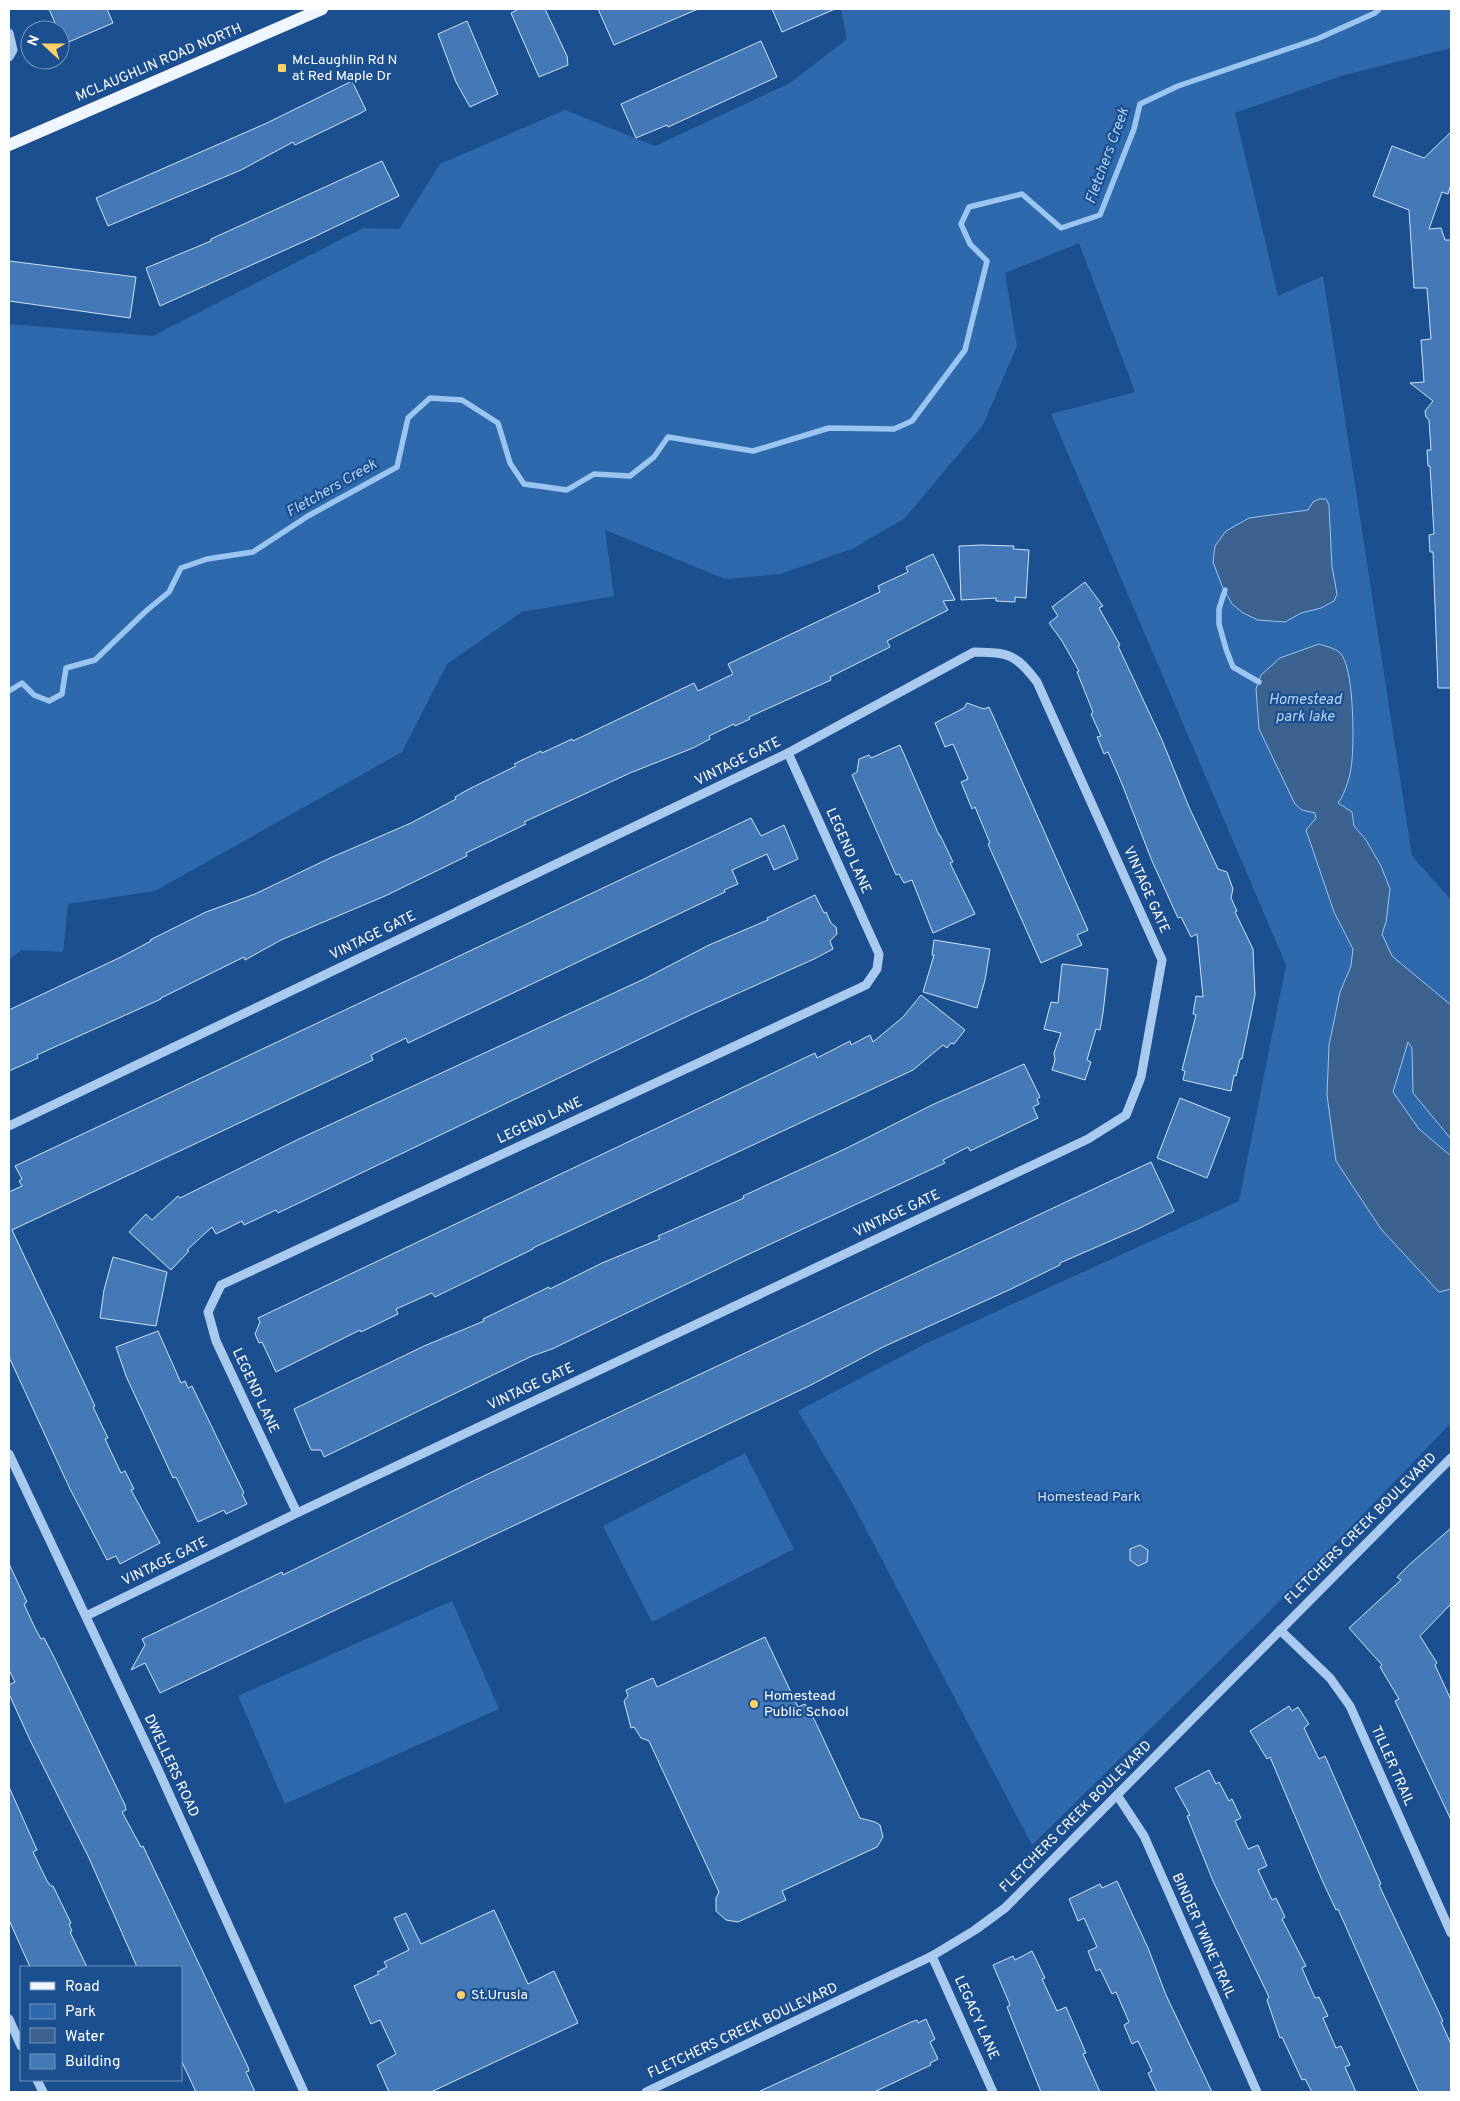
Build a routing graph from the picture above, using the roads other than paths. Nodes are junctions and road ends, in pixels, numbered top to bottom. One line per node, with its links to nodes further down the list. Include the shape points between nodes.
1 (322, 9): 4 (main road, MCLAUGHLIN ROAD NORTH)
2 (9, 33): 3 (street, via 13,50)
3 (9, 57)
4 (9, 145)
5 (788, 753): 6 (street, VINTAGE GATE); 9 (street, LEGEND LANE, via 879,954 877,969 866,985 220,1285 208,1312 216,1341); 9 (street, VINTAGE GATE, via 974,652 1002,653 1021,661 1037,682 1162,960 1141,1077 1126,1115 1088,1139)
6 (9, 1126)
7 (9, 1454): 10 (street, DWELLERS ROAD)
8 (1451, 1458): 11 (street, FLETCHERS CREEK BOULEVARD)
9 (297, 1513): 10 (street, VINTAGE GATE)
10 (86, 1616): 17 (street, DWELLERS ROAD)
11 (1280, 1630): 12 (street, FLETCHERS CREEK BOULEVARD); 13 (street, TILLER TRAIL, via 1330,1678 1350,1706)
12 (1117, 1795): 14 (street, FLETCHERS CREEK BOULEVARD, via 1005,1908); 20 (street, BINDER TWINE TRAIL, via 1144,1836)
13 (1451, 1933)
14 (932, 1956): 18 (street, FLETCHERS CREEK BOULEVARD); 19 (street, LEGACY LANE)
15 (9, 2019): 16 (street)
16 (20, 2044)
17 (304, 2092)
18 (646, 2092)
19 (994, 2092)
20 (1257, 2092)

